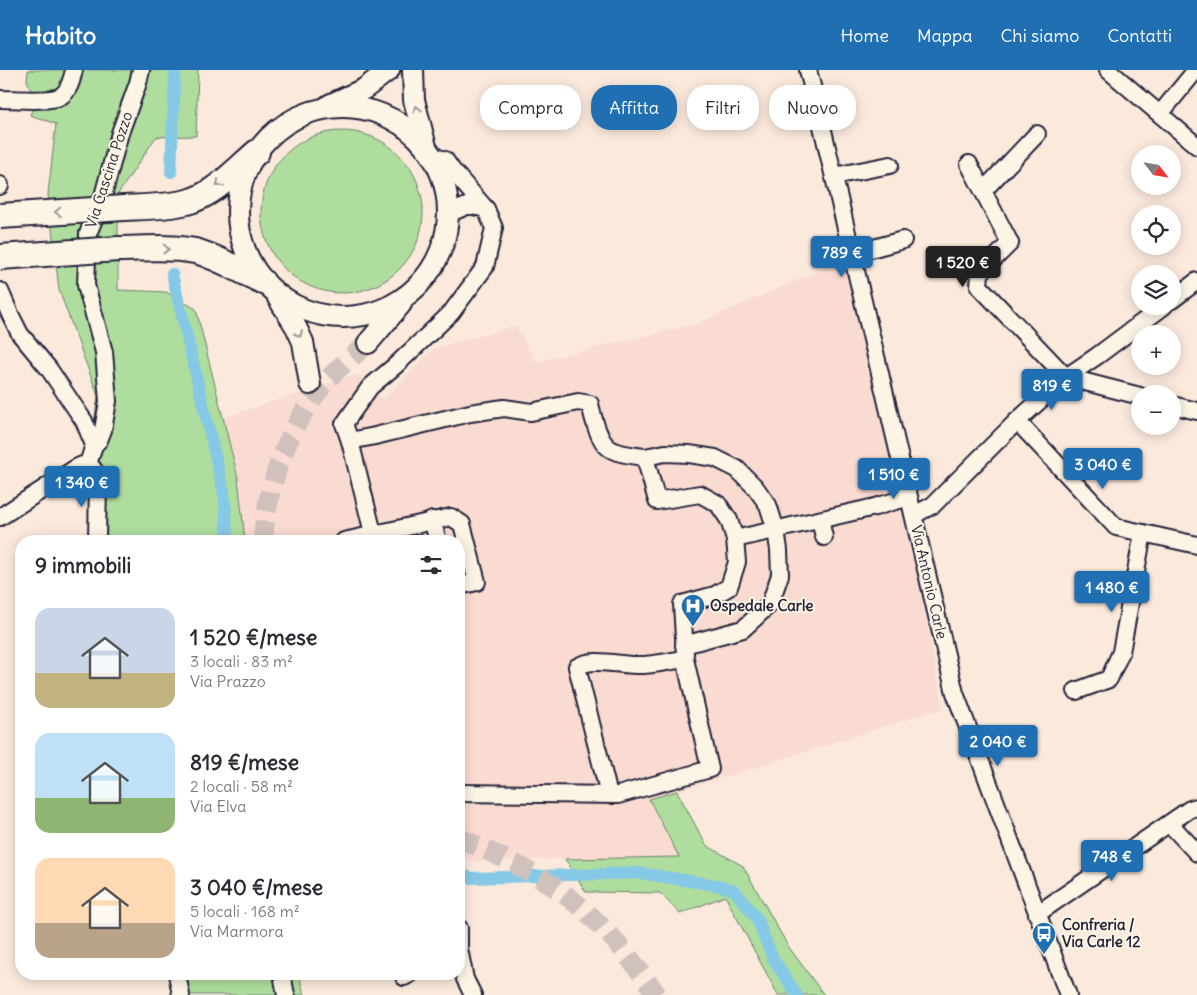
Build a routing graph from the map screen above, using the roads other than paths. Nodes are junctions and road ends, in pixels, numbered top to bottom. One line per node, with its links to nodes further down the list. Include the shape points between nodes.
1 (74, 70): 8 (street, via 68,87 59,97)
2 (141, 70): 39 (street, Via Cascina Pozzo, via 103,196 88,234 86,286 104,352 108,401 103,430)
3 (390, 70): 9 (main road, via 364,88)
4 (413, 70): 13 (main road, one-way to 4, via 414,100)
5 (808, 70): 17 (street, Via Antonio Carle)
6 (1108, 70): 10 (street)
7 (1196, 70): 10 (street)
8 (0, 99)
9 (314, 111): 13 (main road, via 344,107 375,112 403,126); 14 (main road, via 282,127)
10 (1160, 114): 12 (street)
11 (1037, 134): 18 (street)
12 (1197, 146)
13 (429, 151): 19 (street, via 445,160); 20 (main road, via 443,181)
14 (257, 152): 21 (highway, one-way to 21, bridge, via 215,188 187,202); 26 (main road, via 242,183 238,218 245,251)
15 (969, 164): 18 (street)
16 (890, 165): 17 (street)
17 (834, 176): 23 (street, Via Antonio Carle)
18 (984, 191): 32 (street, via 1010,243 980,273 979,286)
19 (486, 209): 20 (street, via 468,205); 38 (street, via 494,228 485,266 451,313 370,387 344,424)
20 (448, 214): 28 (main road, via 443,244 434,264)
21 (0, 216)
22 (903, 240): 23 (street)
23 (852, 254): 42 (street, Via Antonio Carle)
24 (0, 257): 26 (highway, one-way to 26, bridge, via 118,250 194,251)
25 (1197, 281): 29 (street)
26 (268, 287): 28 (main road, via 299,308 327,317 356,317 384,309); 33 (main road, one-way to 33, via 303,342)
27 (0, 291): 39 (street, via 20,334 49,369 84,421)
28 (410, 293): 31 (main road)
29 (1181, 293)
30 (1152, 315): 32 (street)
31 (368, 343)
32 (1066, 377): 34 (street); 37 (street)
33 (310, 384)
34 (1131, 394)
35 (1181, 407): 36 (street)
36 (1197, 411)
37 (1017, 421): 43 (street, via 933,505); 48 (street, via 1116,527)
38 (350, 441): 40 (street, via 470,413 504,408 532,412 578,402 590,404 596,430 609,448); 50 (street)
39 (94, 445): 41 (street, Via Cascina Pozzo)
40 (644, 456): 47 (street, via 689,454 715,458 738,468 768,505); 56 (street, via 657,501 700,494 718,504 729,520)
41 (88, 464): 44 (street, via 76,468); 49 (street, via 94,468 98,478)
42 (909, 497): 43 (street, Via Antonio Carle); 46 (street)
43 (914, 515): 66 (street, Via Antonio Carle, via 954,693)
44 (0, 517)
45 (432, 520): 51 (street); 52 (street); 53 (street, via 450,517 462,524)
46 (820, 520): 47 (street); 55 (street)
47 (776, 530): 56 (street); 59 (street, via 780,575 770,604 743,629)
48 (1143, 533): 57 (street); 60 (street, via 1121,652 1109,679)
49 (97, 535)
50 (373, 535)
51 (384, 535)
52 (436, 535)
53 (465, 535)
54 (465, 536): 58 (street, via 477,582)
55 (824, 536)
56 (735, 539): 59 (street, via 737,562 729,587 715,595 682,604)
57 (1197, 545)
58 (465, 585)
59 (685, 652): 62 (street, via 710,769); 62 (street, via 636,666 605,662 577,667)
60 (1076, 691)
61 (465, 793): 62 (street)
62 (609, 795)
63 (1197, 807): 64 (street)
64 (1170, 824): 65 (street); 66 (street)
65 (1197, 853)
66 (1037, 914): 73 (street, Via Antonio Carle)
67 (465, 979): 72 (street)
68 (178, 980): 70 (street)
69 (283, 980): 71 (street)
70 (182, 995)
71 (286, 995)
72 (473, 995)
73 (1068, 995)

